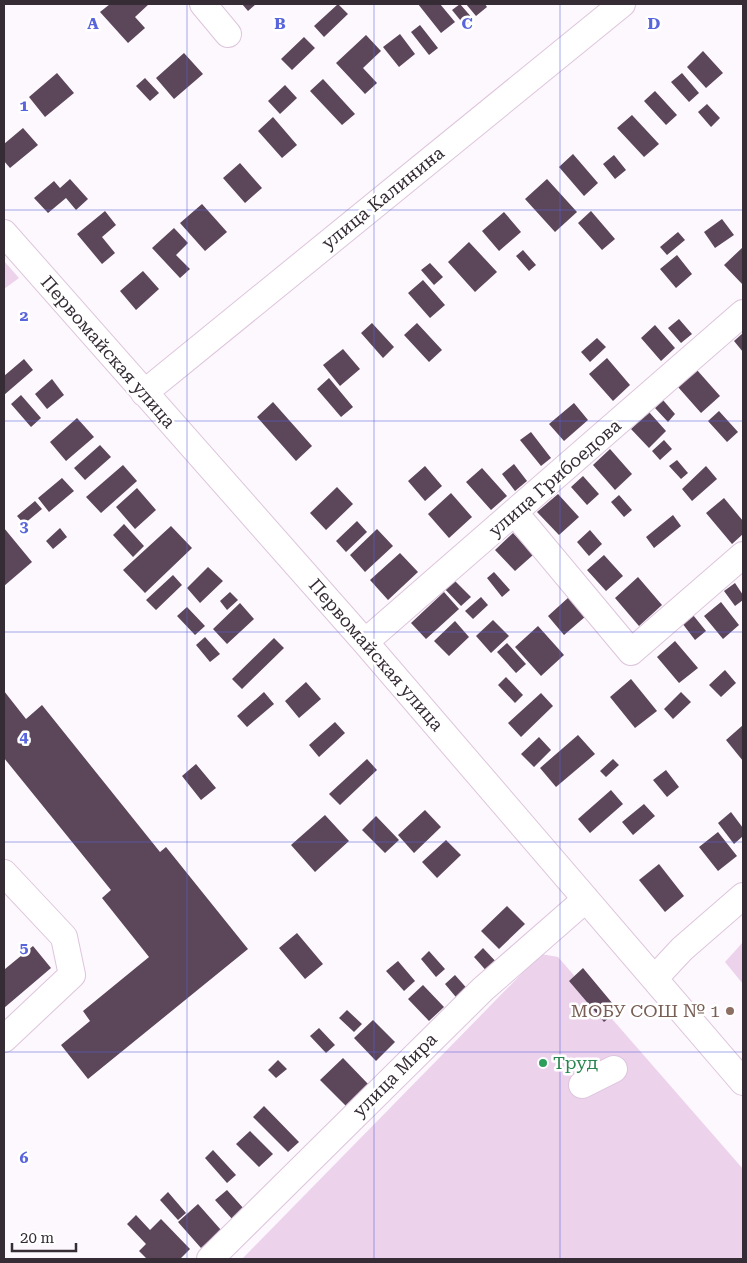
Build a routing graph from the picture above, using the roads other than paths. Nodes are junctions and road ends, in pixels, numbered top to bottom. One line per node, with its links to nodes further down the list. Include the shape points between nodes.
1 (203, 4): 3 (street)
2 (622, 4): 6 (street, улица Калинина)
3 (228, 34)
4 (4, 233): 6 (street, Первомайская улица)
5 (743, 313): 7 (street, улица Грибоедова)
6 (144, 393): 9 (street, Первомайская улица)
7 (515, 513): 8 (street, via 631,652); 9 (street, улица Грибоедова)
8 (743, 555)
9 (365, 642): 12 (street, Первомайская улица)
10 (4, 873): 14 (street, via 64,937 72,975)
11 (743, 896): 13 (street, via 682,949)
12 (586, 899): 13 (street, Первомайская улица); 18 (street, улица Мира, via 483,989)
13 (655, 978): 16 (street, Первомайская улица)
14 (4, 1039)
15 (614, 1069): 17 (street)
16 (743, 1082)
17 (582, 1085)
18 (210, 1259)

